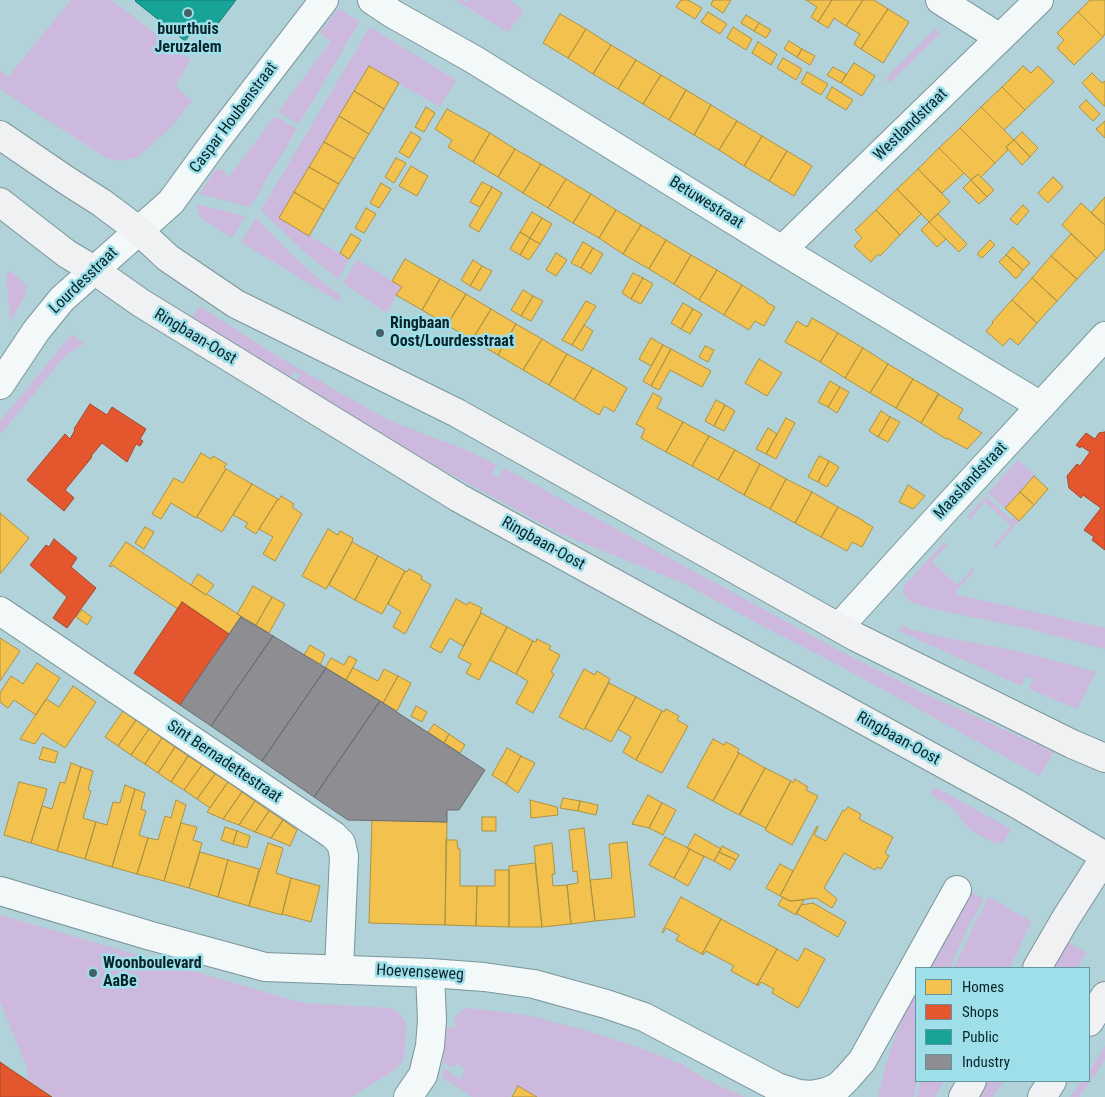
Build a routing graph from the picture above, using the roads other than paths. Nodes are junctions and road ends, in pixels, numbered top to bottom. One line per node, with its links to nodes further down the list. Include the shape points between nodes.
1 (324, 0): 8 (street, Caspar Houbenstraat, via 170,202)
2 (372, 0): 9 (street, Betuwestraat, via 473,58)
3 (940, 0): 5 (street)
4 (1039, 0): 5 (street, Westlandstraat)
5 (1000, 38): 9 (street, Westlandstraat)
6 (0, 134): 8 (main road)
7 (0, 202): 10 (main road, Ringbaan-Oost, via 67,254)
8 (138, 230): 10 (street, Lourdesstraat); 15 (main road, via 168,258 236,304 458,413)
9 (782, 250): 13 (street, Betuwestraat)
10 (94, 270): 12 (street, Lourdesstraat, via 62,298); 17 (main road, Ringbaan-Oost, via 141,304 459,498)
11 (1105, 336): 13 (street, Maaslandstraat)
12 (0, 385)
13 (1041, 406): 15 (street, Maaslandstraat)
14 (0, 611): 21 (street, Sint Bernadettestraat, via 341,843 344,856)
15 (839, 627): 16 (main road)
16 (1105, 758)
17 (1105, 856): 20 (main road)
18 (957, 890): 27 (street, via 862,1061)
19 (0, 891): 21 (street, Hoevenseweg, via 265,967)
20 (1038, 967)
21 (339, 970): 22 (street, Hoevenseweg)
22 (430, 973): 27 (street, Hoevenseweg, via 534,984 606,1004 644,1017 777,1088 799,1094); 28 (street, via 430,1046 423,1075)
23 (1105, 996): 24 (main road)
24 (1090, 1020)
25 (971, 1082): 29 (main road)
26 (1051, 1082): 30 (main road)
27 (827, 1095)
28 (408, 1097)
29 (963, 1097)
30 (1042, 1097)

